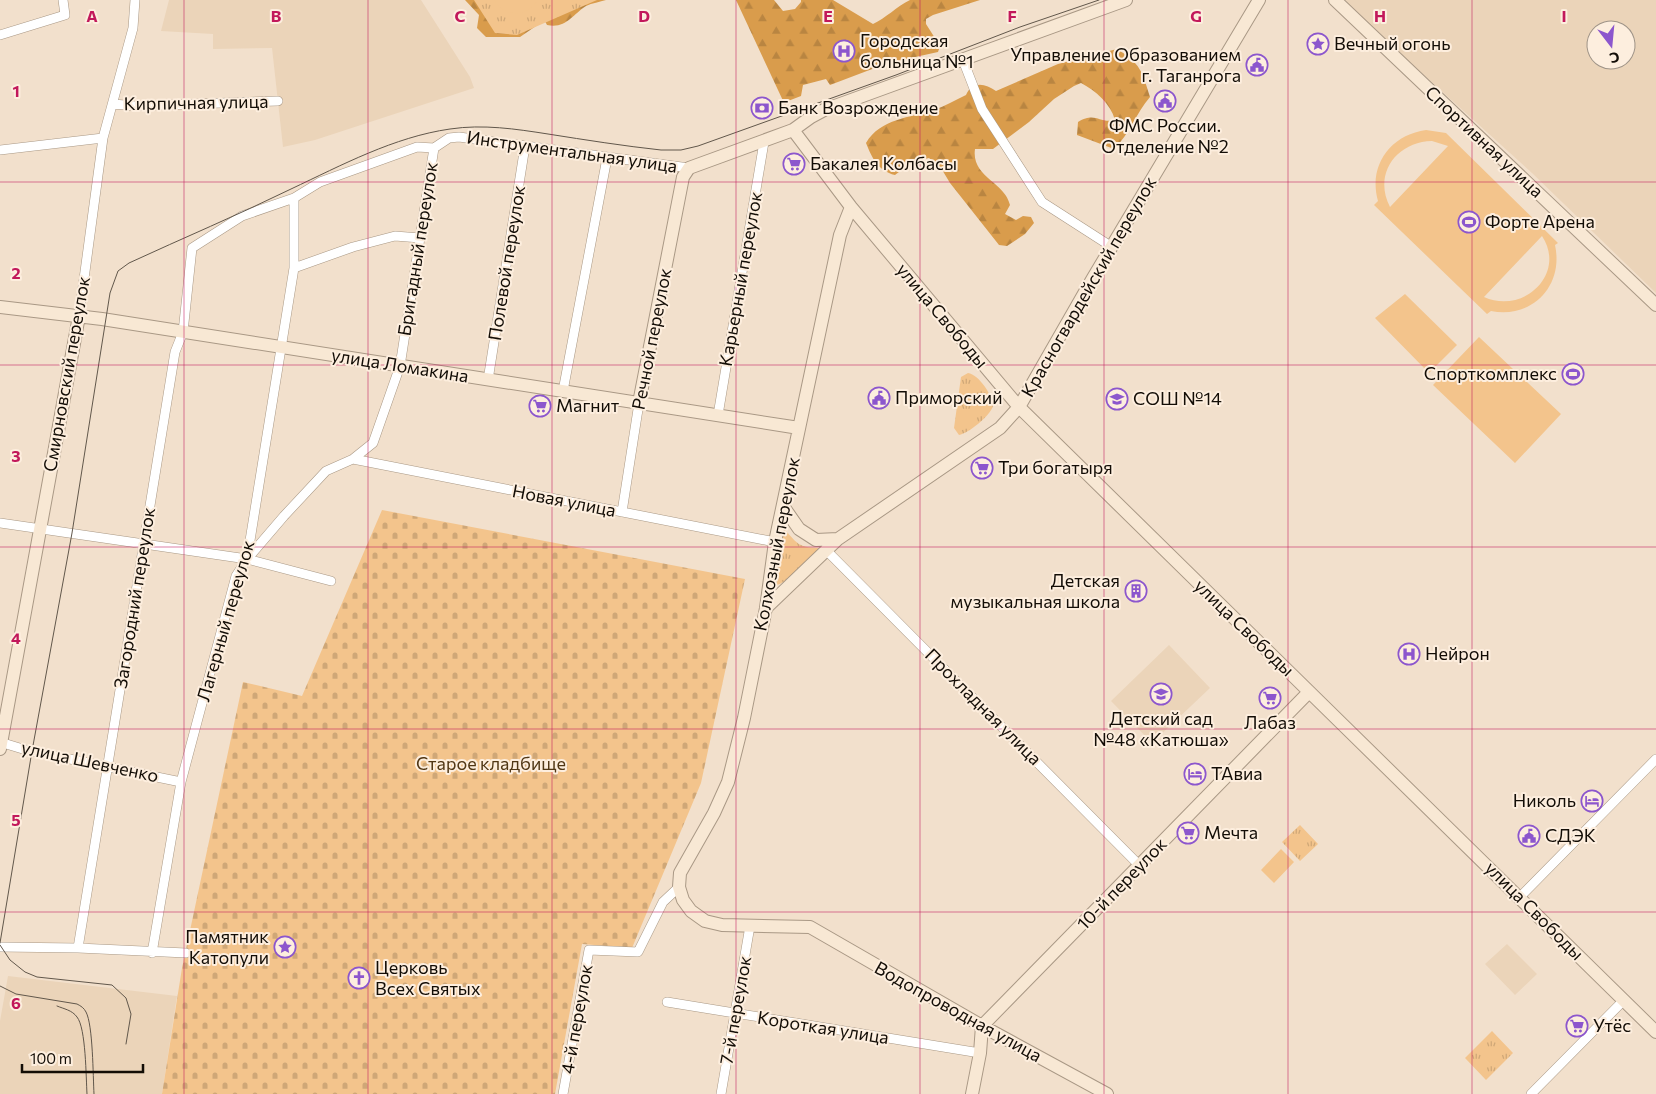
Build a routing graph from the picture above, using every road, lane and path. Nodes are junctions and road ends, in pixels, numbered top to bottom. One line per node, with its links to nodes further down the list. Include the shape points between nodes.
1 (62, 0): 6 (street, via 65,15)
2 (135, 0): 9 (street, Смирновский переулок, via 133,28)
3 (1126, 0): 7 (main road, Инструментальная улица)
4 (1335, 0): 24 (main road, Спортивная улица)
5 (1256, 3): 21 (main road, Красногвардейский переулок)
6 (0, 34)
7 (964, 60): 10 (main road, Инструментальная улица, via 824,110); 21 (street, via 982,109 1042,202)
8 (278, 101): 9 (street, Кирпичная улица)
9 (113, 104): 11 (street, Смирновский переулок)
10 (793, 130): 12 (main road, Инструментальная улица); 19 (main road, улица Свободы)
11 (103, 138): 15 (street); 26 (street, Смирновский переулок)
12 (764, 142): 17 (main road, Инструментальная улица); 34 (street, Карьерный переулок)
13 (525, 146): 14 (street, Инструментальная улица, via 460,137 449,138); 16 (street, Инструментальная улица); 30 (street, Полевой переулок)
14 (434, 148): 18 (street, Инструментальная улица, via 418,147 366,164 320,182); 20 (street, Бригадный переулок)
15 (0, 150)
16 (607, 158): 17 (street, Инструментальная улица); 31 (street)
17 (689, 168): 32 (main road, Речной переулок, via 683,177)
18 (294, 198): 22 (street, Инструментальная улица, via 242,216); 23 (street, Лагерный переулок)
19 (851, 207): 33 (main road, улица Свободы); 35 (main road, Колхозный переулок, via 840,235)
20 (420, 238): 23 (street, via 395,236); 29 (street, Бригадный переулок)
21 (1112, 247): 33 (main road, Красногвардейский переулок)
22 (192, 248): 27 (street, Загородний переулок)
23 (294, 268): 28 (street, Лагерный переулок)
24 (1656, 305)
25 (0, 307): 26 (main road, улица Ломакина)
26 (79, 316): 27 (main road, улица Ломакина); 40 (main road, Смирновский переулок)
27 (183, 332): 28 (main road, улица Ломакина); 43 (street, Загородний переулок, via 175,352)
28 (282, 347): 29 (main road, улица Ломакина); 45 (street, Лагерный переулок)
29 (400, 366): 30 (main road, улица Ломакина); 36 (street, Бригадный переулок, via 373,443)
30 (488, 380): 31 (main road, улица Ломакина)
31 (563, 391): 32 (main road, улица Ломакина)
32 (639, 403): 34 (main road, улица Ломакина); 38 (street, Речной переулок)
33 (1019, 407): 41 (main road, Красногвардейский переулок, via 1000,428); 48 (main road, улица Свободы)
34 (718, 415): 35 (main road, улица Ломакина)
35 (799, 428): 37 (main road, Колхозный переулок)
36 (353, 459): 38 (street, Новая улица); 45 (street, Бригадный переулок, via 326,471)
37 (784, 506): 41 (main road, via 800,529 816,540); 42 (main road, Колхозный переулок)
38 (622, 512): 42 (street, Новая улица)
39 (0, 523): 40 (street)
40 (40, 528): 43 (street); 49 (main road, Смирновский переулок)
41 (838, 539): 44 (main road, Красногвардейский переулок)
42 (776, 542): 47 (main road, Колхозный переулок)
43 (144, 544): 45 (street); 51 (street, Загородний переулок)
44 (826, 550): 47 (main road, Красногвардейский переулок); 53 (street, Прохладная улица)
45 (247, 559): 46 (street); 52 (street, Лагерный переулок, via 236,576)
46 (331, 581)
47 (766, 608): 54 (main road, Колхозный переулок, via 728,782 680,873)
48 (1309, 692): 53 (main road, 10-й переулок); 55 (main road, улица Свободы)
49 (0, 745): 51 (street, улица Шевченко)
50 (1656, 759): 55 (street)
51 (106, 766): 52 (street, улица Шевченко); 58 (street, Загородний переулок)
52 (181, 782): 59 (street, Лагерный переулок)
53 (1140, 865): 64 (main road, 10-й переулок)
54 (679, 887): 56 (main road, via 691,911 705,921); 67 (street, 4-й переулок, via 663,902 638,952 589,950)
55 (1520, 897): 61 (main road, улица Свободы)
56 (750, 926): 63 (street, 7-й переулок); 64 (main road, Водопроводная улица, via 810,928)
57 (0, 947): 58 (street)
58 (78, 948): 59 (street)
59 (152, 952): 60 (street)
60 (186, 953)
61 (1624, 1000): 65 (main road, улица Свободы); 72 (street)
62 (667, 1002): 63 (street, Короткая улица)
63 (735, 1014): 66 (street, Короткая улица); 69 (street, 7-й переулок)
64 (982, 1026): 66 (main road); 71 (main road, Водопроводная улица)
65 (1656, 1032)
66 (980, 1053): 70 (main road)
67 (563, 1093): 68 (street)
68 (573, 1094)
69 (721, 1094)
70 (972, 1094)
71 (1107, 1094)
72 (1531, 1094)

